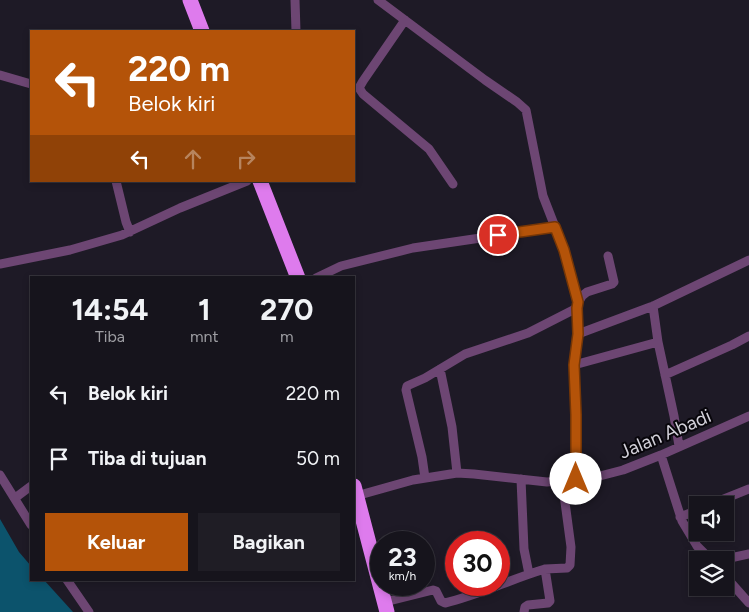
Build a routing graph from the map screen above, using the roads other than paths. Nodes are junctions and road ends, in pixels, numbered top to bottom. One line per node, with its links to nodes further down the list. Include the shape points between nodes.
1 (190, 0): 5 (highway)
2 (295, 0): 6 (street)
3 (378, 0): 4 (street)
4 (405, 20): 12 (street, via 360,88 363,94 429,149); 13 (street, via 526,110 543,196)
5 (202, 30)
6 (296, 30)
7 (0, 76): 8 (street)
8 (30, 84)
9 (116, 182): 14 (street)
10 (245, 182): 14 (street)
11 (260, 182): 18 (highway)
12 (453, 184)
13 (555, 227): 19 (street, via 413,248 341,266); 20 (street)
14 (130, 232): 17 (street, via 70,250)
15 (608, 256): 20 (street, via 614,282 587,292)
16 (749, 260): 21 (street)
17 (0, 264)
18 (297, 276)
19 (320, 276)
20 (578, 305): 22 (street); 26 (street, via 528,333 465,354)
21 (653, 306): 22 (street); 24 (street)
22 (578, 334): 25 (street)
23 (749, 336): 27 (street)
24 (658, 342): 25 (street); 27 (street)
25 (574, 365): 35 (street)
26 (440, 369): 31 (street); 33 (street, via 406,388)
27 (665, 375): 29 (street)
28 (749, 416): 29 (street, Jalan Abadi)
29 (679, 446): 30 (street, Jalan Abadi)
30 (662, 455): 35 (street, Jalan Abadi, via 623,470); 43 (street)
31 (457, 473): 33 (street, Jalan Abadi); 34 (street, Jalan Abadi)
32 (0, 475): 41 (street)
33 (426, 478): 39 (street, Jalan Abadi)
34 (521, 479): 36 (street, Jalan Abadi); 49 (street, via 524,549)
35 (576, 479): 36 (street, Jalan Abadi)
36 (562, 480): 48 (street, via 571,548 570,565)
37 (30, 487): 41 (street)
38 (749, 490): 40 (street)
39 (355, 491): 53 (highway)
40 (733, 496)
41 (15, 498): 44 (street)
42 (689, 514): 43 (street)
43 (680, 517): 45 (street)
44 (30, 523)
45 (703, 551)
46 (749, 554): 47 (street)
47 (734, 557)
48 (545, 569): 49 (street); 55 (street, via 550,601 528,605)
49 (529, 574): 53 (street, via 445,603 433,590)
50 (68, 581): 54 (street)
51 (734, 586): 52 (street)
52 (749, 603)
53 (386, 607)
54 (89, 612)
55 (524, 612)

